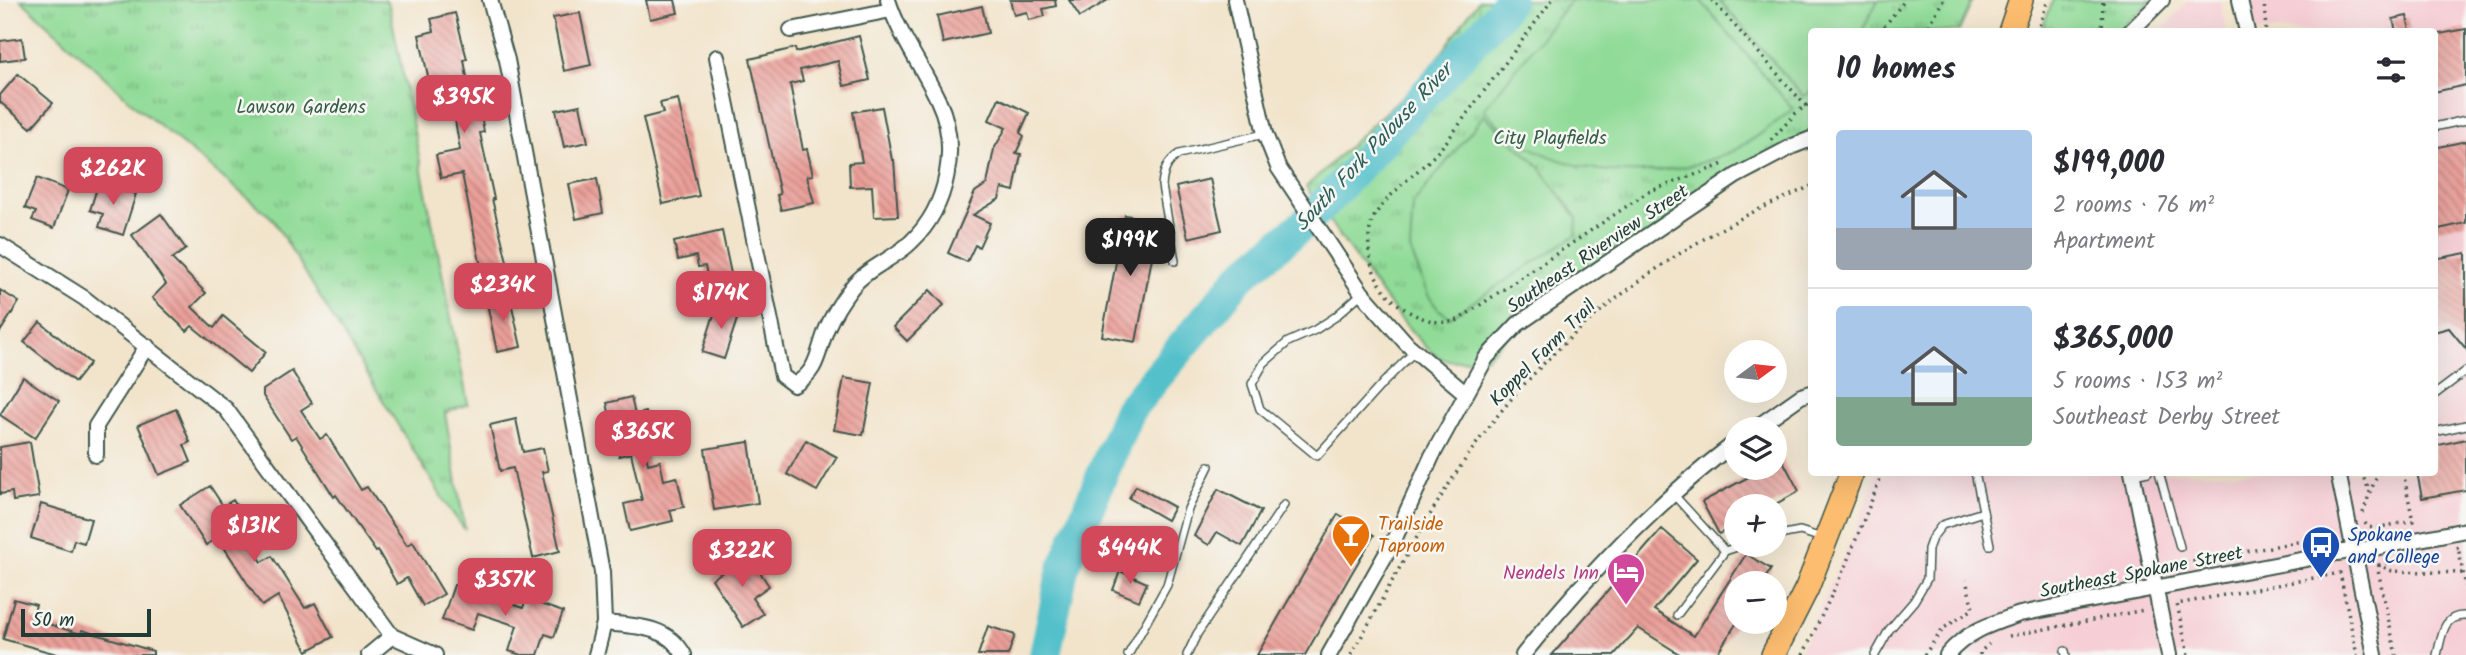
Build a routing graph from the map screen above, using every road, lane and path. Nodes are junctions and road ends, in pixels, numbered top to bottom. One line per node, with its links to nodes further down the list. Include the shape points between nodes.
1 (490, 0): 80 (street, via 507,60 602,572)
2 (1235, 0): 27 (street)
3 (1552, 0): 30 (path, via 1437,154 1394,192 1372,222 1368,253 1374,274 1389,296 1429,321 1458,320 1648,192)
4 (1712, 0): 24 (path)
5 (1905, 0): 14 (path)
6 (1943, 0): 15 (path)
7 (2021, 0): 16 (main road)
8 (2048, 0): 17 (path)
9 (2103, 0): 18 (path)
10 (2162, 0): 19 (street)
11 (2240, 0): 20 (street)
12 (2264, 0): 21 (path)
13 (890, 5): 22 (street); 23 (street, via 940,103 949,167 942,196 911,242 855,283 838,305 816,363 807,378 794,385 782,376)
14 (1883, 28)
15 (1928, 28)
16 (2011, 28)
17 (2038, 28)
18 (2102, 28)
19 (2134, 28)
20 (2246, 28)
21 (2266, 28)
22 (791, 30)
23 (717, 57)
24 (1806, 106): 29 (path)
25 (2466, 120): 26 (lane)
26 (2438, 127)
27 (1265, 134): 33 (lane, via 1171,159 1162,186); 34 (street, via 1296,197)
28 (1808, 140): 39 (street, Southeast Riverview Street, via 1737,176 1518,324 1486,358)
29 (1766, 144)
30 (1735, 160)
31 (1808, 187): 92 (path, Koppel Farm Trail, via 1736,221 1615,299 1515,394 1437,505)
32 (0, 245): 35 (street, via 84,298)
33 (1175, 261)
34 (1362, 293): 36 (street); 36 (lane, via 1335,317 1288,342 1264,363 1252,384 1260,409 1317,456)
35 (147, 346): 45 (street, via 96,426); 81 (street, via 226,409)
36 (1415, 351): 39 (street)
37 (2466, 371): 38 (lane)
38 (2438, 392)
39 (1465, 393): 91 (street, Southeast Riverview Street, via 1394,540)
40 (1808, 394): 41 (street)
41 (1771, 417)
42 (2466, 425): 43 (lane)
43 (2438, 431)
44 (1724, 452): 57 (street)
45 (96, 455)
46 (1209, 466): 89 (lane, via 1188,509 1167,586)
47 (1850, 476): 63 (main road)
48 (1881, 476): 95 (path)
49 (1976, 476): 59 (lane)
50 (2132, 476): 72 (street)
51 (2160, 476): 65 (lane)
52 (2339, 476): 67 (street)
53 (2363, 476): 56 (path)
54 (2377, 476): 56 (path)
55 (2404, 476): 56 (path, via 2413,521 2368,527 2362,518)
56 (2370, 492)
57 (1673, 494): 66 (lane); 93 (street, via 1604,558)
58 (1284, 505): 90 (lane)
59 (1983, 512): 64 (lane); 96 (lane, via 1942,525 1932,538 1927,579)
60 (2466, 530): 67 (street, Southeast Spokane Street)
61 (2332, 532): 72 (path)
62 (1787, 534): 63 (lane, via 1800,531)
63 (1826, 540): 94 (main road)
64 (1990, 545)
65 (2180, 547)
66 (1724, 550)
67 (2354, 550): 76 (street, Southeast Spokane Street); 103 (street)
68 (2445, 550): 73 (path, via 2458,547)
69 (1724, 552): 78 (lane)
70 (2406, 559): 71 (path)
71 (2379, 565): 73 (path, via 2392,571); 104 (path)
72 (2152, 570): 76 (street)
73 (2463, 573): 75 (path)
74 (1966, 580): 97 (path, via 1973,609 1944,628)
75 (2466, 587)
76 (2156, 588): 84 (street, Southeast Spokane Street, via 2020,614 1976,629); 100 (street)
77 (2144, 610): 82 (path)
78 (1677, 615)
79 (2466, 616): 105 (lane, via 2445,624)
80 (604, 623): 87 (street); 88 (street, via 666,634)
81 (392, 636): 85 (street); 86 (street)
82 (2006, 637)
83 (1997, 640): 99 (path)
84 (1960, 648): 98 (street, Southeast Spokane Street)
85 (369, 655)
86 (435, 655)
87 (596, 655)
88 (684, 655)
89 (1128, 655)
90 (1187, 655)
91 (1329, 655)
92 (1351, 655)
93 (1523, 655)
94 (1773, 655)
95 (1803, 655)
96 (1875, 655)
97 (1923, 655)
98 (1947, 655)
99 (1980, 655)
100 (2169, 655)
101 (2188, 655): 102 (path, via 2177,604 2340,573)
102 (2357, 655)
103 (2375, 655)
104 (2396, 655)
105 (2437, 655)

